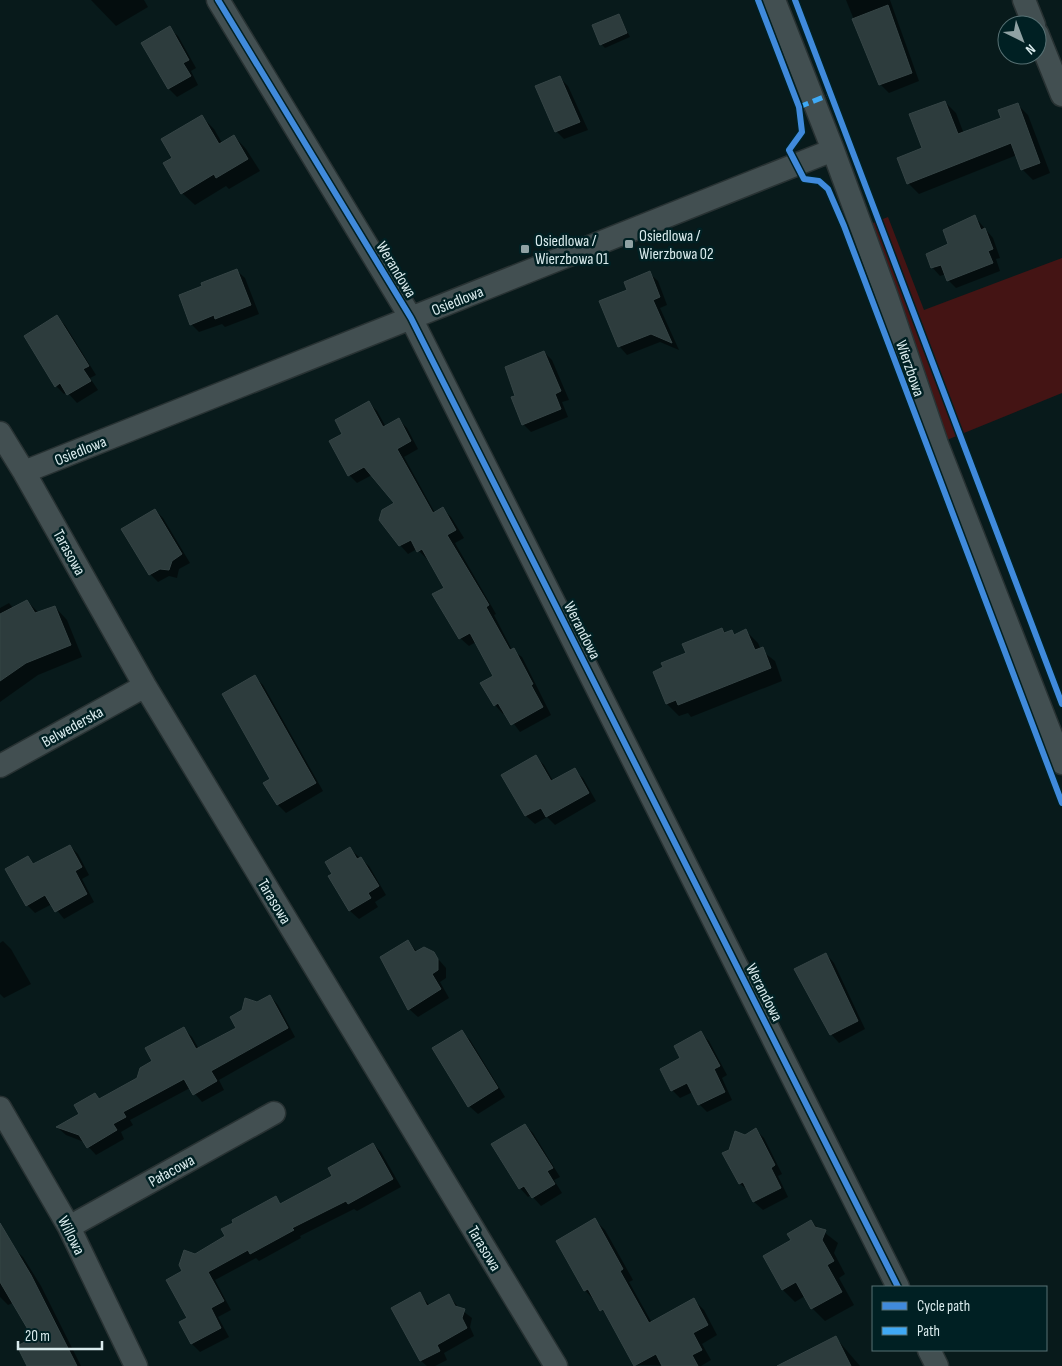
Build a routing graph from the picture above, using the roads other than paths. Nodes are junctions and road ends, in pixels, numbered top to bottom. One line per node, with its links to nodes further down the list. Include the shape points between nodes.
1 (218, 0): 8 (street, Werandowa)
2 (774, 0): 7 (street, Wierzbowa)
3 (1024, 0): 4 (street)
4 (1030, 15)
5 (1047, 58): 6 (street)
6 (1062, 95)
7 (833, 150): 8 (street, Osiedlowa); 12 (street, Wierzbowa, via 937,444)
8 (411, 318): 10 (street, Osiedlowa); 17 (street, Werandowa)
9 (0, 433): 10 (street, Tarasowa)
10 (24, 472): 11 (street, Tarasowa)
11 (145, 686): 13 (street, Belwederska); 20 (street, Tarasowa)
12 (1062, 763)
13 (0, 766)
14 (0, 1108): 16 (street, Willowa)
15 (274, 1113): 16 (street, Pałacowa)
16 (69, 1227): 19 (street, Willowa)
17 (897, 1286)
18 (930, 1351): 21 (street)
19 (136, 1366)
20 (556, 1366)
21 (937, 1366)

